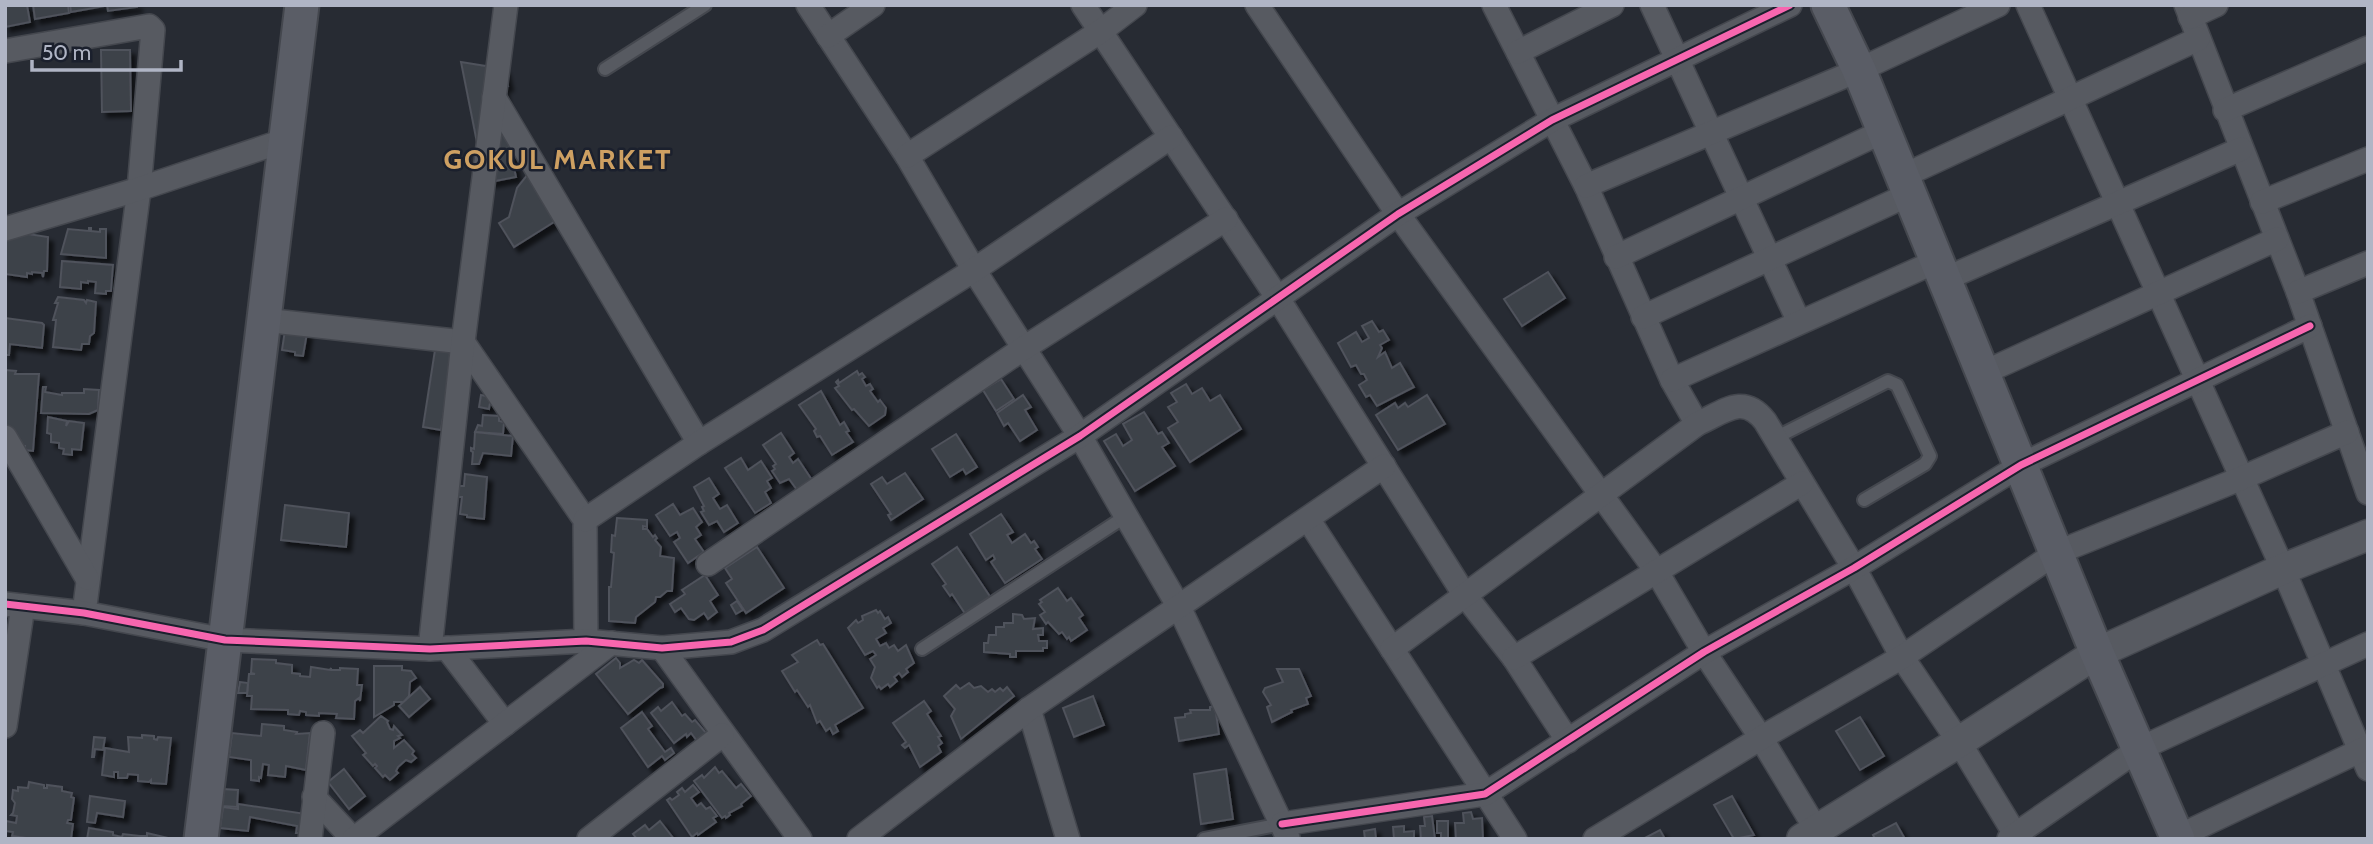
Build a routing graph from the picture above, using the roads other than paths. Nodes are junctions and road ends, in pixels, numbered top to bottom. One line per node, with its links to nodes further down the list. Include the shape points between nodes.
1 (302, 5): 34 (main road)
2 (506, 5): 27 (street)
3 (705, 5): 25 (lane)
4 (808, 5): 19 (street)
5 (873, 5): 19 (street)
6 (1083, 5): 18 (street)
7 (1135, 5): 18 (street)
8 (1257, 5): 44 (street)
9 (1494, 5): 23 (street)
10 (1612, 5): 23 (street)
11 (1652, 5): 24 (street)
12 (1790, 5): 24 (street)
13 (1828, 5): 26 (main road)
14 (1998, 5): 26 (street)
15 (2028, 5): 28 (street)
16 (2216, 5): 17 (street)
17 (2188, 11): 20 (street)
18 (1101, 31): 33 (street); 36 (street)
19 (828, 36): 36 (street)
20 (2198, 38): 28 (street); 29 (street)
21 (2368, 48): 29 (street)
22 (5, 51): 40 (street, via 151,27)
23 (1518, 52): 30 (street)
24 (1678, 59): 30 (street); 32 (street)
25 (604, 69)
26 (1859, 70): 31 (main road); 32 (street)
27 (494, 97): 60 (street); 70 (street)
28 (2070, 98): 38 (street); 43 (street)
29 (2225, 110): 35 (street)
30 (1552, 120): 39 (street); 44 (street)
31 (1884, 131): 38 (main road); 41 (street)
32 (1712, 133): 39 (street); 41 (street)
33 (1171, 137): 45 (street); 51 (street)
34 (286, 140): 40 (street); 57 (main road)
35 (2241, 149): 42 (street); 43 (street)
36 (907, 156): 51 (street)
37 (2368, 159): 42 (street)
38 (1906, 185): 49 (street); 52 (main road)
39 (1586, 186): 48 (street)
40 (139, 189): 46 (street); 87 (street)
41 (1741, 198): 48 (street); 49 (street)
42 (2262, 202): 47 (street)
43 (2118, 204): 52 (street); 54 (street)
44 (1398, 214): 55 (street); 76 (street)
45 (1226, 219): 55 (street); 61 (street)
46 (5, 229)
47 (2277, 239): 53 (street); 54 (street)
48 (1616, 257): 56 (street)
49 (1768, 259): 56 (street); 58 (street)
50 (2368, 264): 53 (street)
51 (974, 270): 61 (street); 70 (street)
52 (1941, 270): 58 (street); 62 (main road)
53 (2298, 292): 59 (street)
54 (2159, 293): 62 (street); 64 (street)
55 (1279, 299): 67 (street); 72 (street)
56 (1643, 317): 63 (street)
57 (264, 320): 60 (street); 92 (main road)
58 (1799, 322): 63 (street)
59 (2310, 326): 64 (street); 66 (street)
60 (463, 342): 80 (street); 97 (street)
61 (1024, 348): 67 (street); 83 (street)
62 (1983, 373): 71 (main road)
63 (1672, 380): 65 (street)
64 (2198, 381): 71 (street); 73 (street)
65 (1698, 424): 69 (street, via 1739,404 1758,412); 76 (street)
66 (2347, 432): 73 (street); 75 (street)
67 (1080, 436): 78 (street); 96 (street, via 763,630 731,642)
68 (5, 437): 87 (street)
69 (1775, 438): 74 (street); 77 (lane, via 1893,382 1930,456 1925,464)
70 (699, 443): 80 (street)
71 (2021, 465): 82 (main road); 84 (street)
72 (1384, 466): 79 (street); 88 (street)
73 (2242, 478): 82 (street); 85 (street)
74 (1802, 483): 84 (street); 86 (street)
75 (2368, 493)
76 (1603, 495): 86 (street); 88 (street)
77 (1864, 500)
78 (1126, 516): 90 (street); 98 (lane)
79 (1308, 519): 90 (street); 99 (street)
80 (585, 520): 93 (street)
81 (2368, 535): 85 (street)
82 (2056, 553): 101 (main road); 102 (street)
83 (708, 564)
84 (1854, 568): 100 (street); 102 (street)
85 (2283, 569): 101 (street); 104 (street)
86 (1657, 572): 100 (street); 103 (street)
87 (87, 578): 91 (street)
88 (1464, 594): 99 (street); 103 (street)
89 (14, 605): 91 (street); 107 (street)
90 (1179, 607): 105 (street); 117 (street)
91 (83, 613): 92 (street)
92 (225, 640): 97 (street); 121 (main road)
93 (586, 641): 94 (street); 97 (street)
94 (611, 643): 96 (street); 106 (street)
95 (2368, 644): 104 (street)
96 (662, 648): 109 (street)
97 (438, 649): 106 (street)
98 (922, 649)
99 (1391, 649): 115 (street)
100 (1704, 652): 110 (street); 111 (street)
101 (2097, 653): 112 (street); 113 (main road)
102 (1902, 657): 110 (street); 112 (street)
103 (1514, 658): 111 (street)
104 (2322, 663): 113 (street); 114 (street)
105 (1028, 709): 126 (street); 127 (street)
106 (505, 724): 123 (street)
107 (5, 726)
108 (323, 733): 116 (street)
109 (722, 735): 124 (street); 125 (street)
110 (1761, 738): 118 (street); 130 (street)
111 (1569, 741): 115 (street)
112 (1959, 742): 118 (street); 119 (street)
113 (2139, 749): 119 (street); 120 (main road)
114 (2365, 756): 120 (street)
115 (1485, 794): 117 (street); 129 (street)
116 (314, 797): 122 (street); 123 (street)
117 (1285, 831): 128 (lane)
118 (1814, 836)
119 (2014, 837)
120 (2176, 838)
121 (201, 839)
122 (310, 839)
123 (353, 839)
124 (589, 839)
125 (800, 839)
126 (859, 839)
127 (1068, 839)
128 (1204, 839)
129 (1515, 839)
130 (1595, 839)

